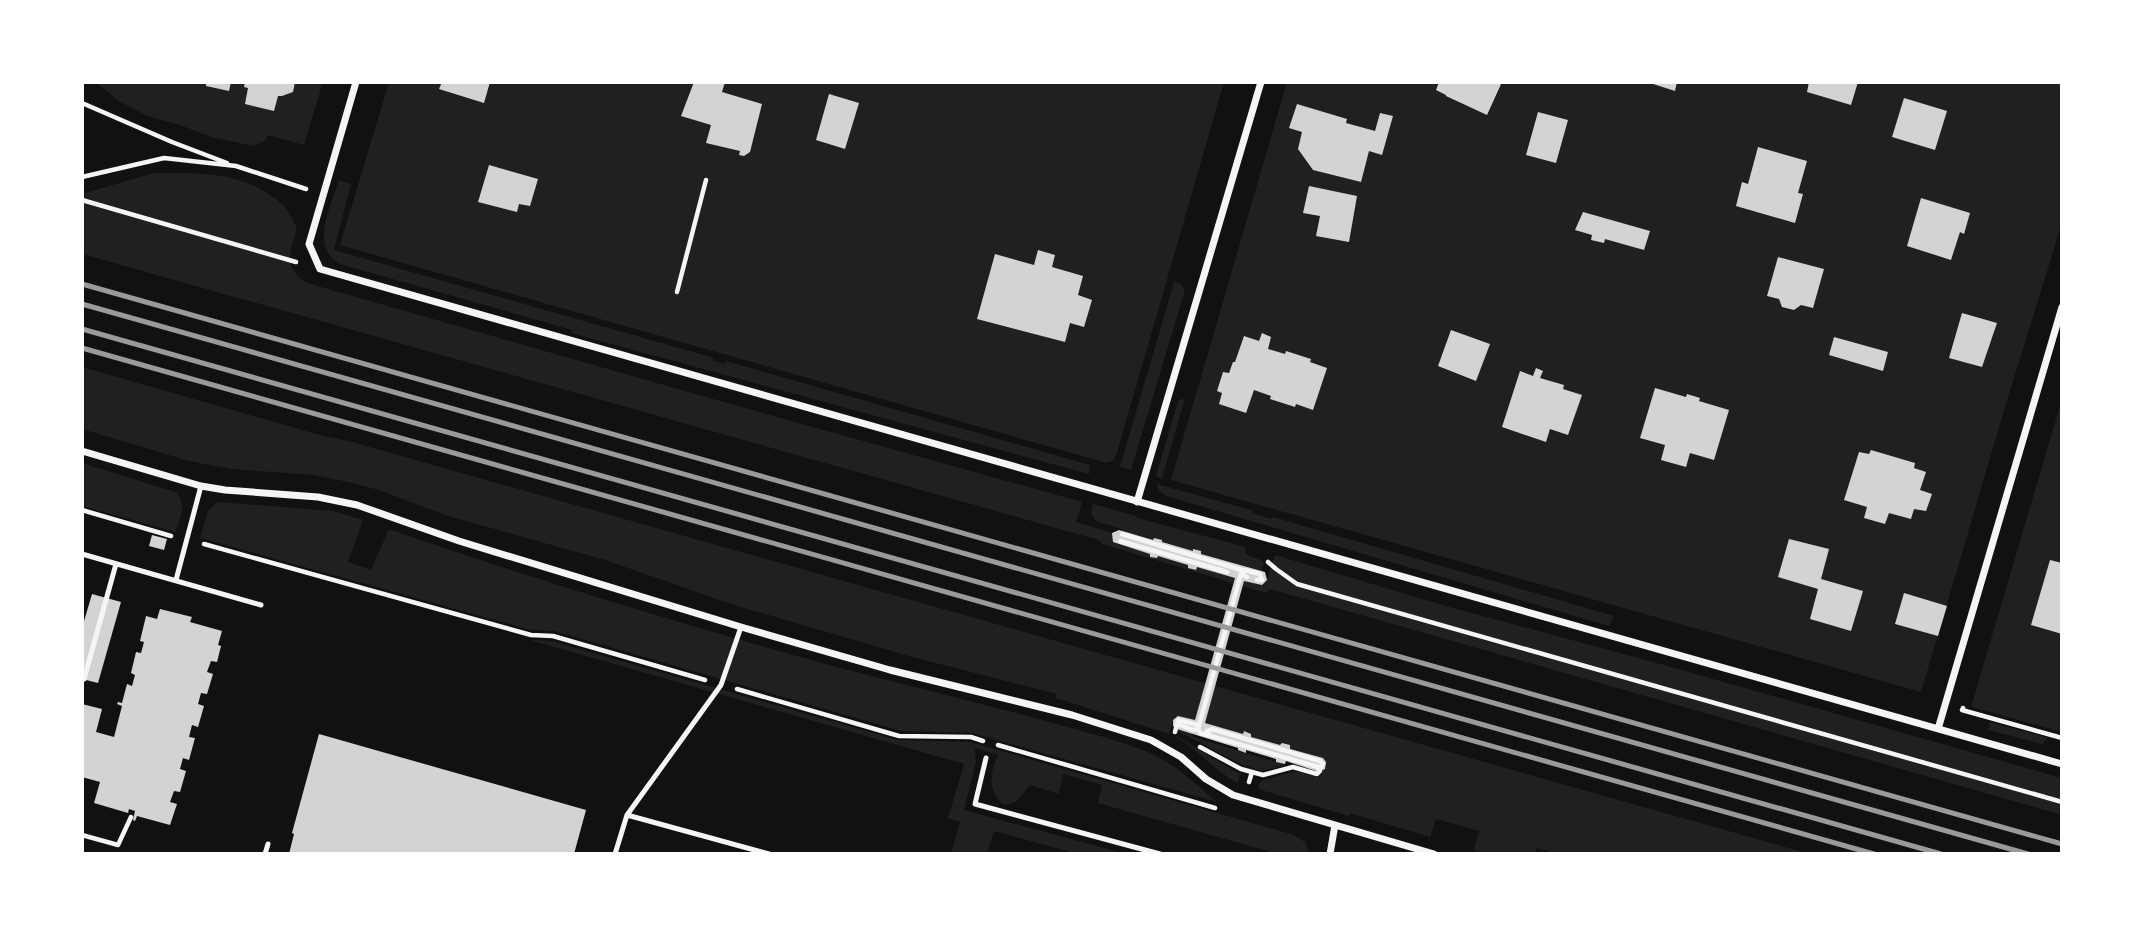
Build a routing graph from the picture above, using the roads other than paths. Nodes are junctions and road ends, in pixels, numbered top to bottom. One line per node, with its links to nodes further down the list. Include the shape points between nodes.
1 (356, 82): 6 (street, via 309,244 320,269)
2 (1261, 82): 6 (street)
3 (2062, 307): 13 (street)
4 (82, 451): 5 (street)
5 (201, 486): 9 (lane); 11 (street, via 357,505 458,541)
6 (1137, 502): 13 (street)
7 (82, 554): 8 (lane)
8 (116, 564): 9 (lane); 12 (lane)
9 (176, 580): 10 (lane)
10 (261, 605)
11 (741, 627): 16 (lane, via 721,685); 17 (street, via 1151,740 1233,794)
12 (84, 679)
13 (1938, 729): 15 (street)
14 (986, 758): 22 (lane, via 975,804)
15 (2062, 764)
16 (627, 815): 20 (lane); 21 (lane)
17 (1335, 825): 23 (street); 24 (street)
18 (268, 844): 19 (lane)
19 (265, 854)
20 (615, 854)
21 (769, 854)
22 (1160, 854)
23 (1330, 854)
24 (1434, 854)

